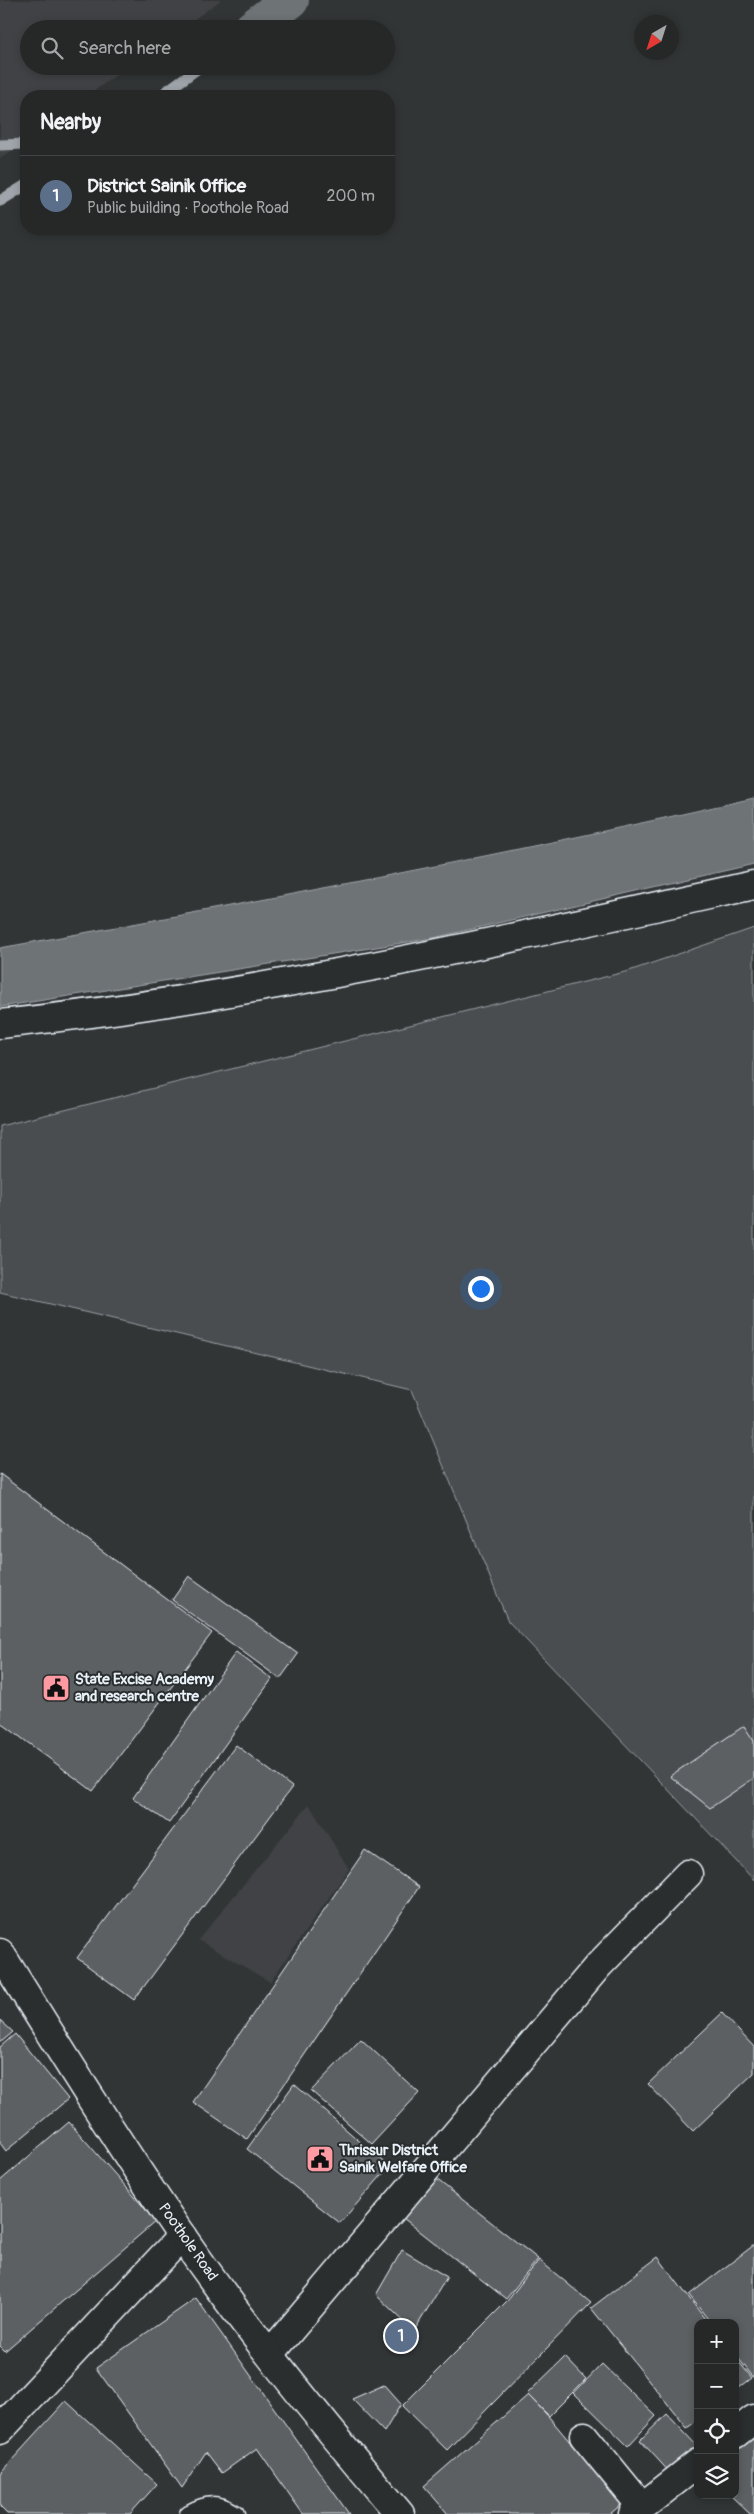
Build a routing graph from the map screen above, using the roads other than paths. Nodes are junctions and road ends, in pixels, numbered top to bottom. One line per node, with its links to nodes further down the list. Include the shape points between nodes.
1 (754, 884): 2 (street, via 456,950 107,1013)
2 (0, 1024)
3 (688, 1874): 6 (street, via 598,1966)
4 (0, 1953): 5 (street, Poothole Road)
5 (182, 2236): 6 (street, Poothole Road); 8 (street)
6 (270, 2354): 15 (street, Poothole Road, via 321,2422)
7 (754, 2419): 9 (street)
8 (0, 2430)
9 (739, 2431)
10 (584, 2436): 12 (street)
11 (694, 2466): 12 (street)
12 (638, 2510)
13 (190, 2514): 14 (lane, via 204,2505 226,2508)
14 (235, 2514)
15 (400, 2514)

